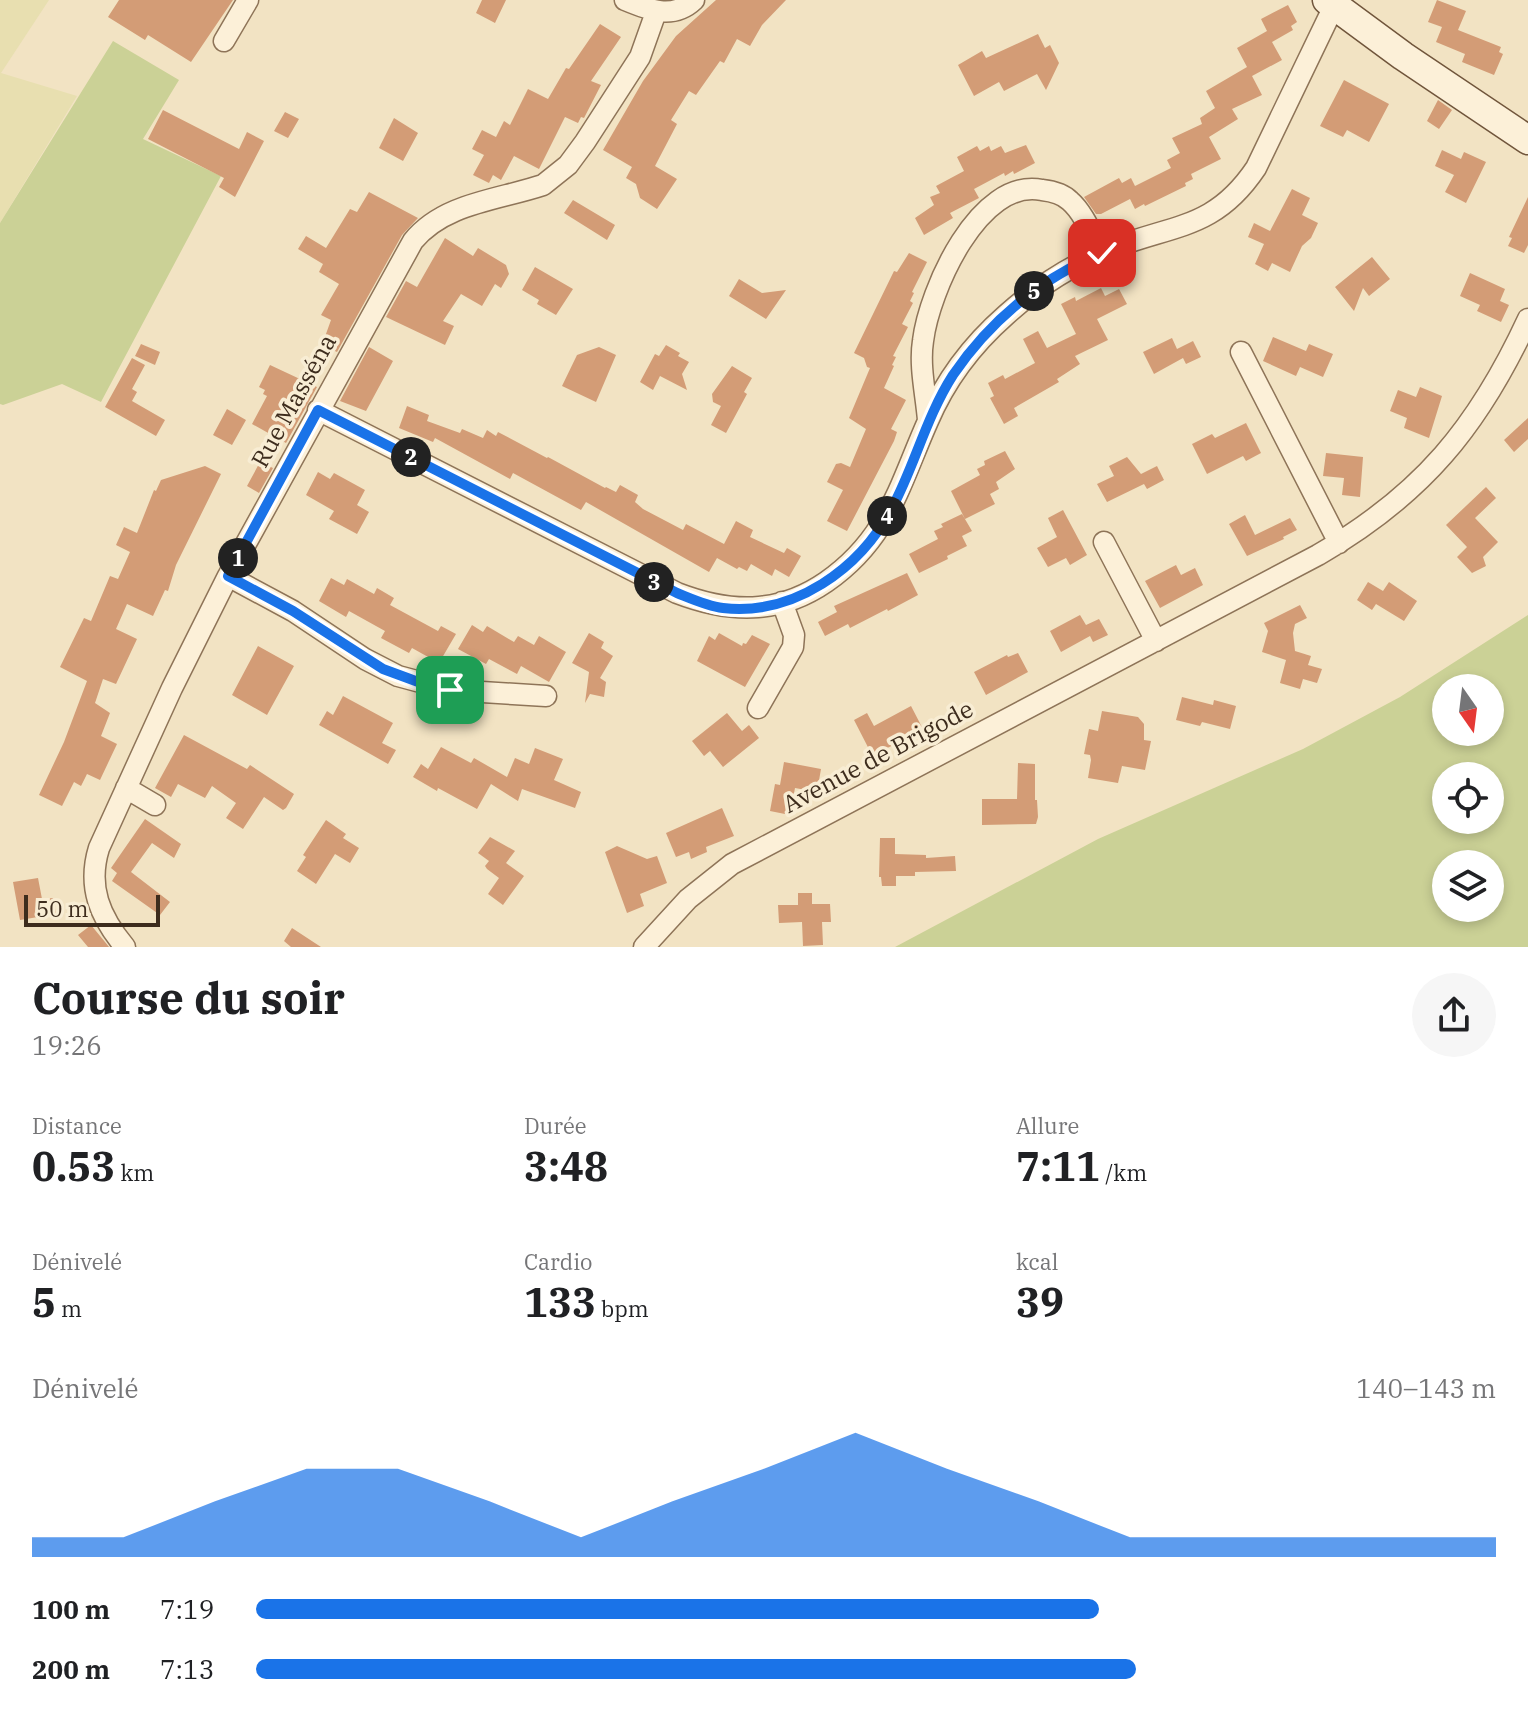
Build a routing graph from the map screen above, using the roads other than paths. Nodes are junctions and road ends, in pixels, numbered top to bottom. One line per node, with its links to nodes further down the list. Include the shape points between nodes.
1 (248, 0): 6 (street)
2 (625, 0): 5 (street)
3 (694, 0): 5 (street, via 681,10)
4 (1331, 3): 7 (street); 8 (street, via 1244,187 1193,224)
5 (656, 12): 11 (street, Rue Masséna, via 640,57 580,150 556,177 447,213 424,228)
6 (224, 41)
7 (1528, 140)
8 (1102, 253): 12 (street, via 1052,278 1003,317 954,374); 12 (street, via 1077,209 1061,195 1023,189 994,204 955,249 927,318 922,355)
9 (1528, 319): 14 (street, Avenue de Brigode, via 1491,392 1451,447 1397,502)
10 (1241, 352): 14 (street)
11 (318, 410): 15 (street, Rue Masséna); 16 (street, via 677,593 722,608)
12 (928, 420): 16 (street, via 900,491 869,544 824,583)
13 (1104, 542): 17 (street)
14 (1339, 543): 17 (street, Avenue de Brigode)
15 (228, 576): 18 (street, via 398,676 450,690); 20 (street, Rue Masséna)
16 (782, 602): 19 (street, via 793,647)
17 (1156, 641): 23 (street, Avenue de Brigode, via 732,864 688,899)
18 (546, 696)
19 (758, 708)
20 (126, 788): 21 (street); 22 (street, Rue Masséna, via 99,848 94,875 100,909)
21 (155, 805)
22 (125, 947)
23 (644, 947)

